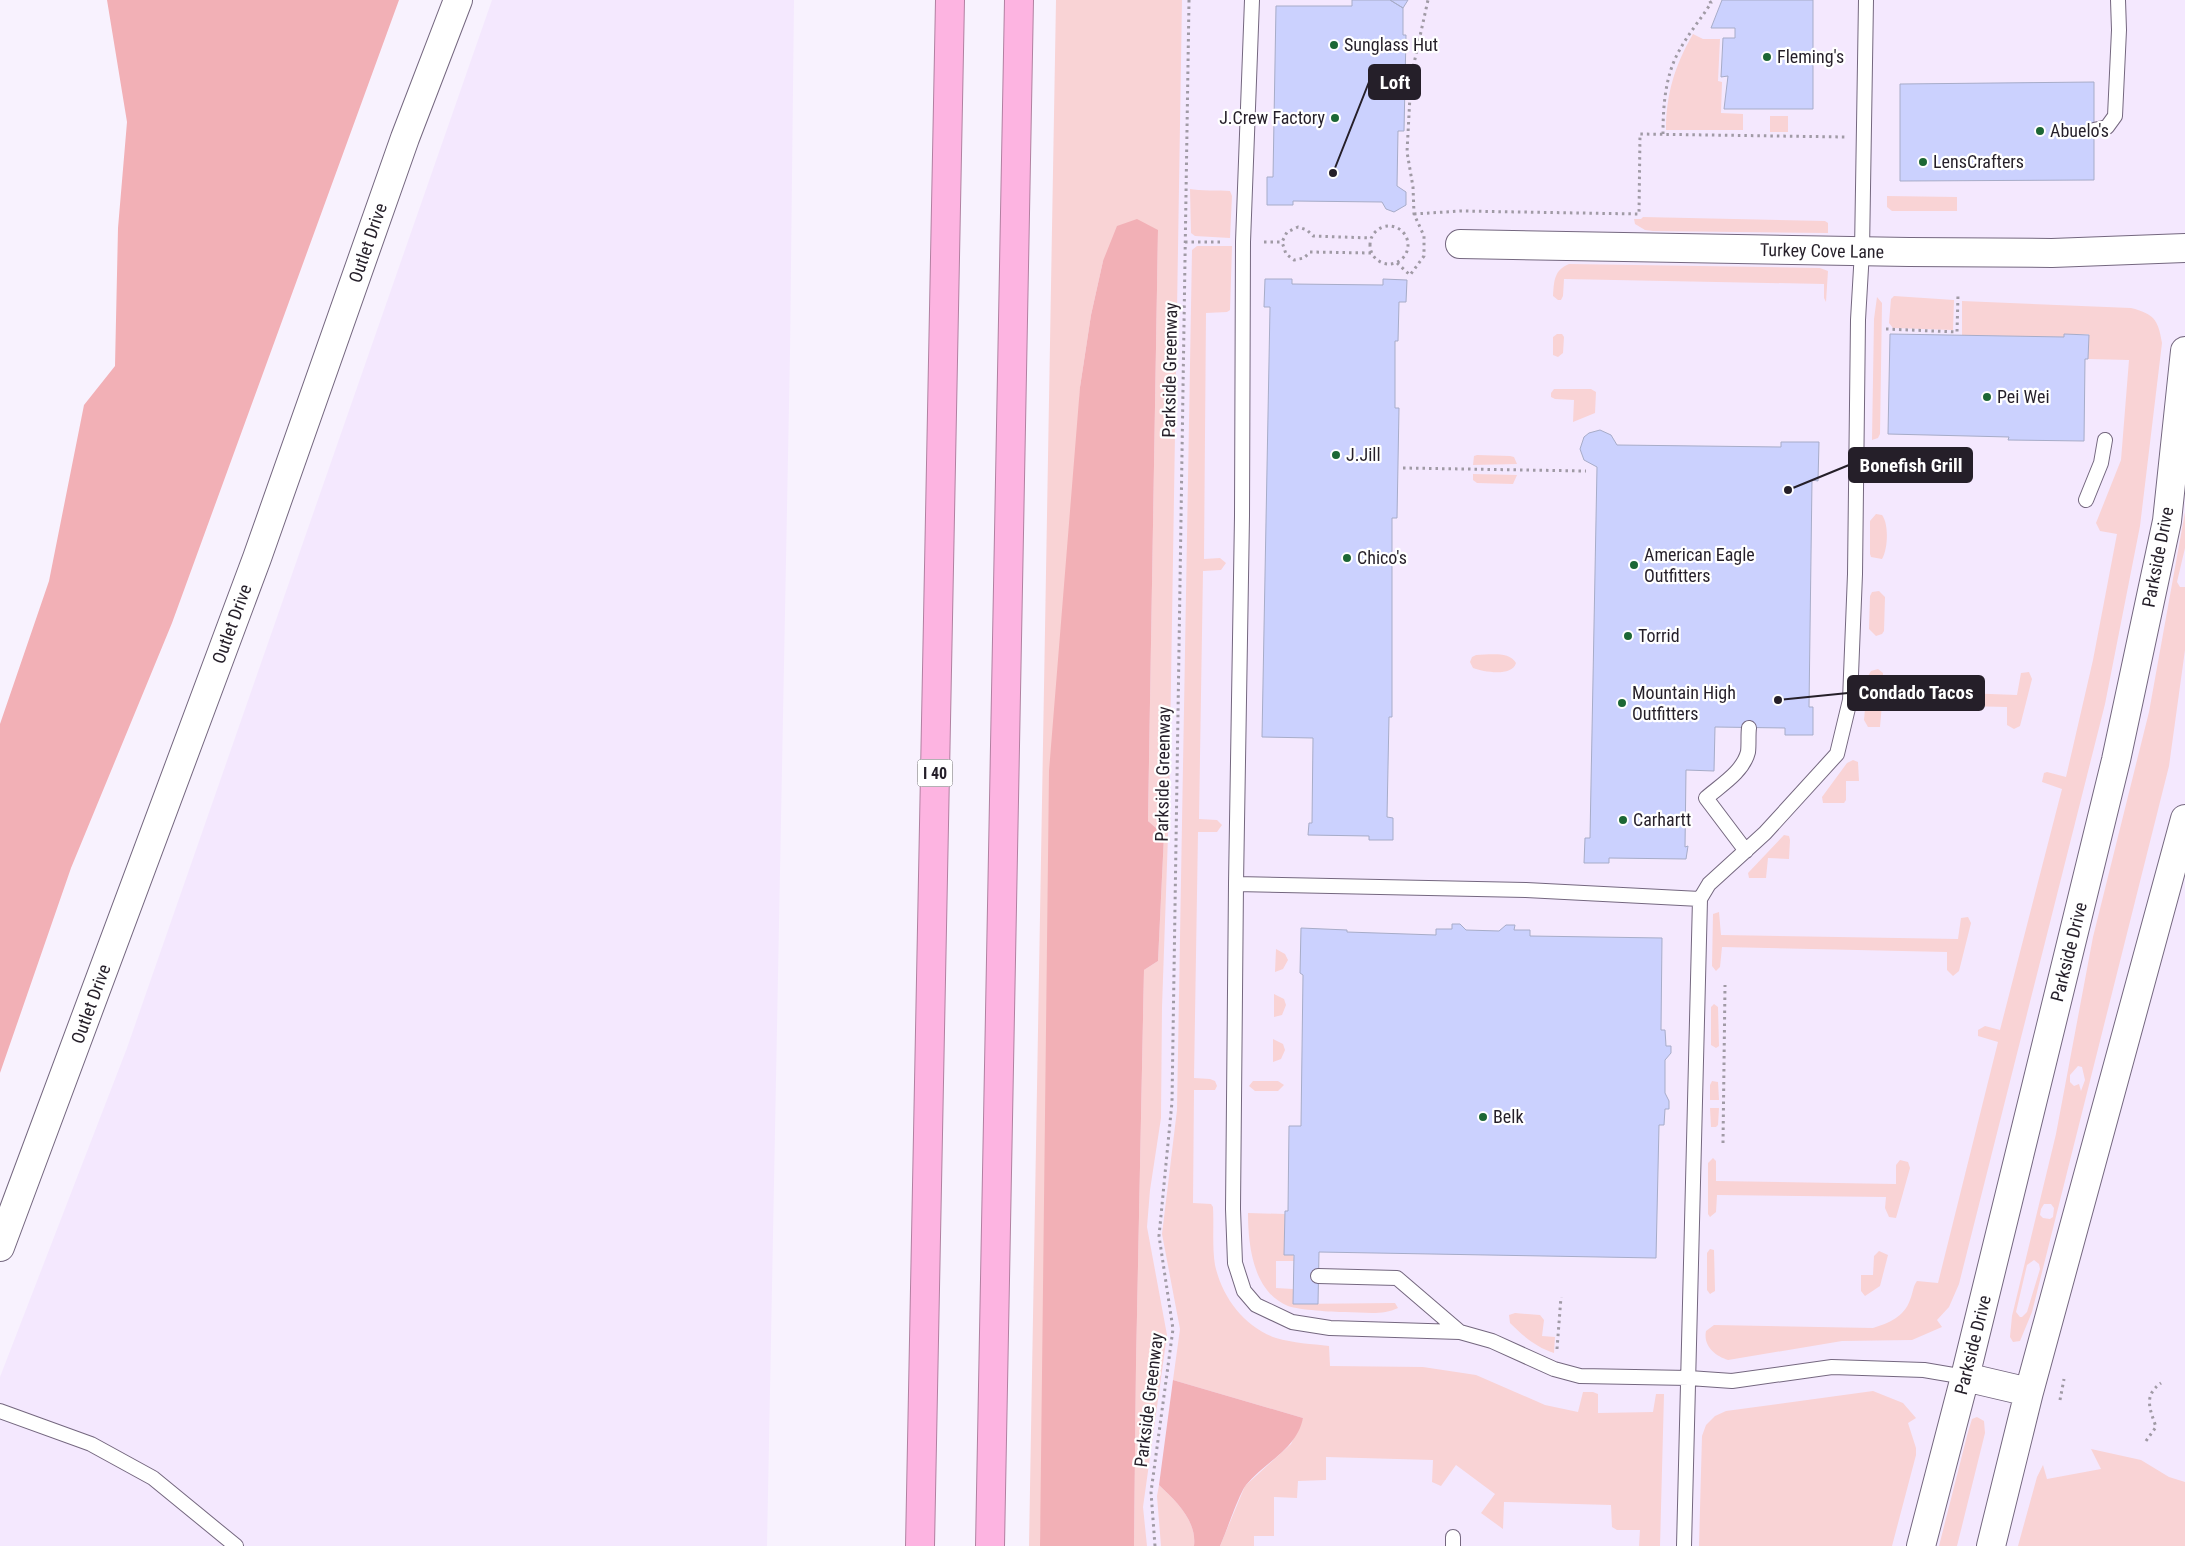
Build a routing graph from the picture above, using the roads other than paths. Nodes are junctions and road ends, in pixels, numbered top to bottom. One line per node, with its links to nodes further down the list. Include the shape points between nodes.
1 (458, 0): 19 (street, Outlet Drive, via 405,138 257,558)
2 (950, 0): 27 (highway, I 40)
3 (1019, 0): 28 (highway)
4 (1252, 0): 17 (lane, via 1243,242)
5 (1866, 0): 10 (lane)
6 (2118, 0): 7 (lane, via 2120,30 2115,116 2107,127)
7 (2094, 130)
8 (1460, 244): 10 (street, Turkey Cove Lane)
9 (2185, 248): 10 (street, Turkey Cove Lane, via 2052,253)
10 (1862, 252): 16 (lane, via 1850,700 1837,754)
11 (2185, 351): 23 (street, Parkside Drive, via 2167,521 2116,760)
12 (2105, 440): 13 (lane)
13 (2086, 500)
14 (1749, 728): 16 (lane, via 1748,752 1743,762 1706,798)
15 (2185, 819): 24 (street)
16 (1746, 850): 18 (lane, via 1708,884)
17 (1236, 884): 18 (lane, via 1526,890); 21 (lane, via 1233,1240 1235,1264 1244,1291 1256,1305 1292,1322 1330,1328)
18 (1700, 899): 22 (lane)
19 (0, 1247)
20 (1318, 1276): 21 (lane, via 1398,1278)
21 (1460, 1332): 22 (lane, via 1492,1340 1554,1369 1580,1376)
22 (1689, 1378): 23 (lane, via 1732,1381 1832,1367 1924,1370); 29 (lane)
23 (1965, 1378): 24 (street); 30 (street, Parkside Drive)
24 (2029, 1392): 31 (street)
25 (0, 1411): 26 (lane, via 92,1444 153,1478)
26 (236, 1546)
27 (920, 1546)
28 (990, 1546)
29 (1684, 1546)
30 (1921, 1546)
31 (1990, 1546)

